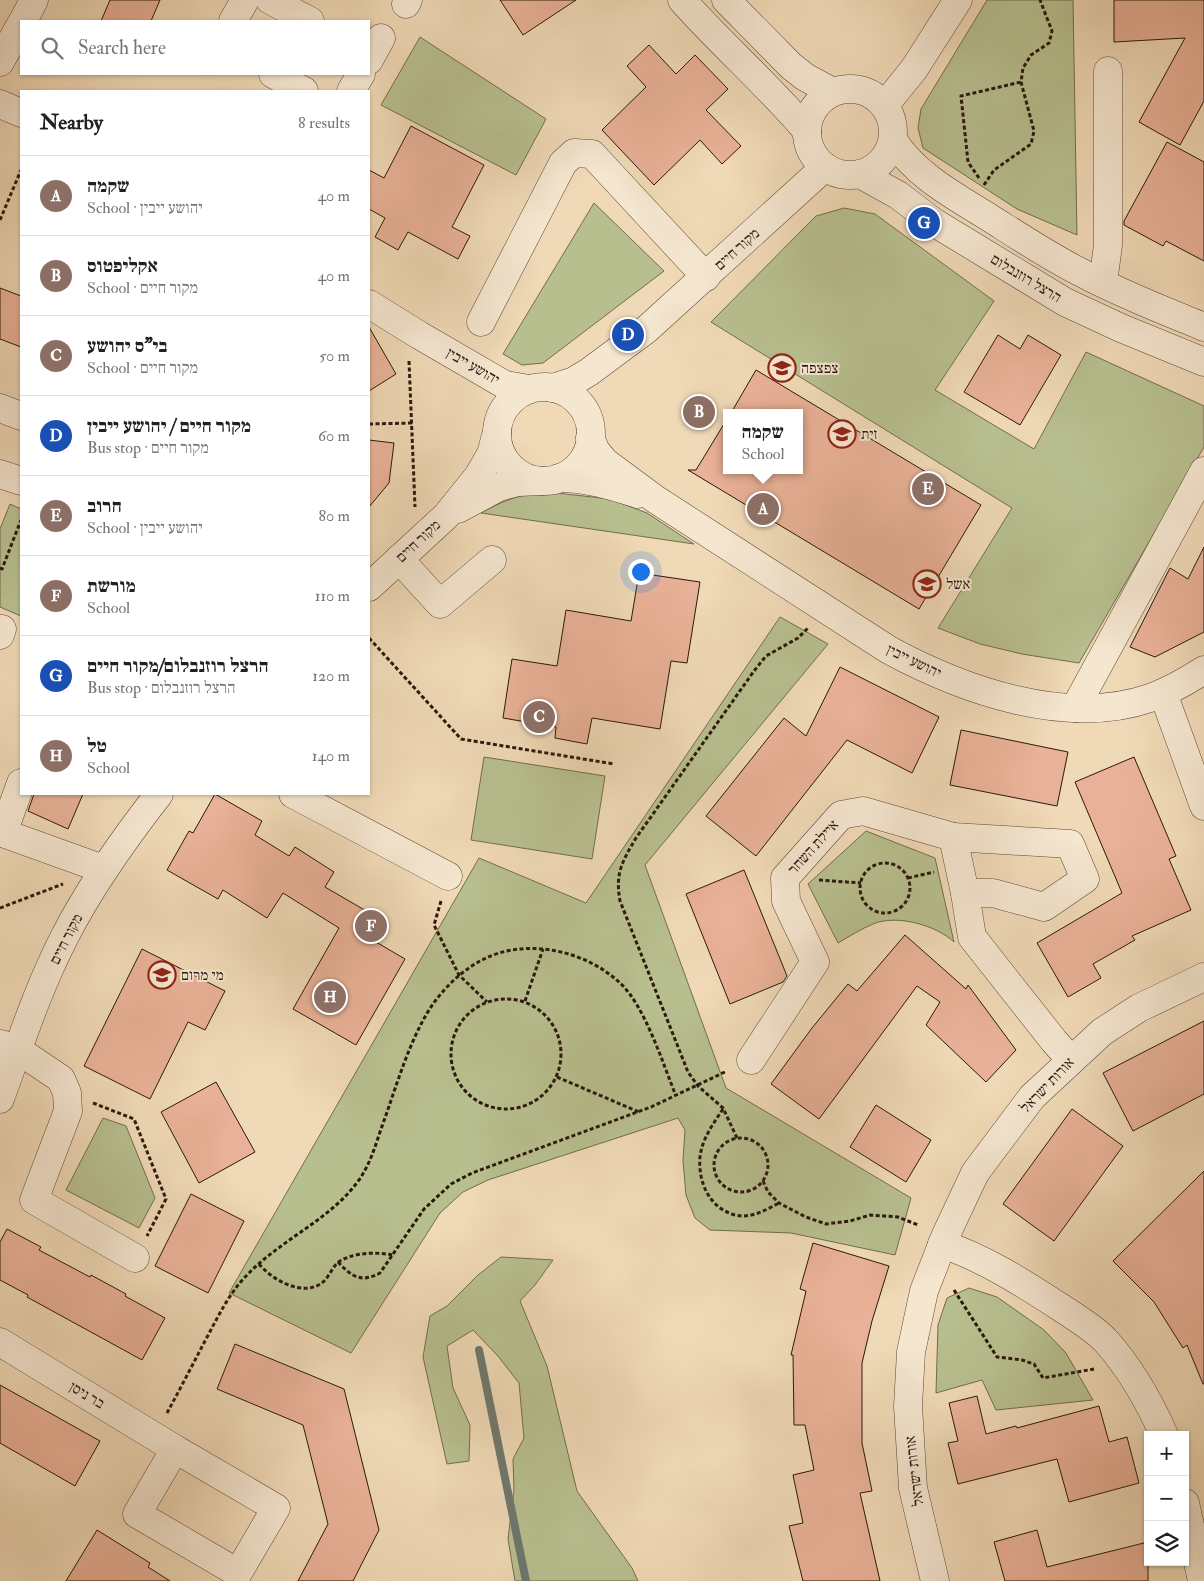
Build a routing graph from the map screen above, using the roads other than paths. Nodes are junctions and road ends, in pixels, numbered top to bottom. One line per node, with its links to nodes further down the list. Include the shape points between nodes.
1 (34, 0): 7 (street)
2 (245, 0): 8 (street)
3 (270, 0): 9 (street)
4 (682, 0): 21 (street)
5 (726, 0): 17 (street, via 792,66)
6 (958, 0): 19 (street, via 914,69)
7 (23, 20)
8 (234, 20)
9 (308, 20)
10 (20, 26): 11 (street)
11 (0, 62)
12 (1108, 71): 26 (street, via 1108,245)
13 (275, 75): 15 (street)
14 (360, 75): 16 (street)
15 (302, 90)
16 (352, 90)
17 (833, 92): 19 (street, via 861,89); 21 (street, via 814,108)
18 (0, 104): 20 (street)
19 (885, 105): 22 (street, via 894,127)
20 (20, 113)
21 (807, 131): 23 (street, via 812,152)
22 (893, 140): 24 (street, via 881,162); 26 (street, via 906,159 953,196 977,195 1080,273)
23 (825, 168): 24 (street, via 842,174); 25 (street, מקור חיים)
24 (860, 174): 32 (street, הרצל רוזנבלום, via 1065,302)
25 (706, 277): 28 (street, via 592,154 574,152 562,162); 30 (street, מקור חיים)
26 (1103, 283): 29 (street)
27 (370, 305): 31 (street, יהושע ייבין)
28 (481, 322)
29 (1204, 327)
30 (648, 329): 33 (street, מקור חיים, via 574,381); 37 (street, מקור חיים, via 603,379 591,406)
31 (413, 332): 33 (street, יהושע ייבין, via 505,384); 36 (street, יהושע ייבין, via 491,398)
32 (1204, 362)
33 (541, 388): 36 (street, via 518,395 509,402); 37 (street, via 561,390 574,398 581,406)
34 (0, 408): 35 (street)
35 (20, 416)
36 (499, 424): 40 (street, via 500,448 507,463 527,477); 43 (street, מקור חיים, via 491,454 479,475)
37 (590, 430): 40 (street, via 589,446 582,461 573,470); 42 (street, יהושע ייבין, via 596,451 605,462)
38 (1204, 471): 49 (street)
39 (0, 474): 41 (street)
40 (551, 479): 42 (street, יהושע ייבין, via 593,481); 43 (street, מקור חיים, via 499,487)
41 (20, 481)
42 (655, 499): 49 (street, יהושע ייבין, via 914,664 998,695 1032,704)
43 (446, 516): 44 (street, מקור חיים)
44 (408, 550): 45 (street, via 440,604); 46 (street, מקור חיים)
45 (492, 560)
46 (370, 586)
47 (1204, 670): 48 (street, יהושע ייבין)
48 (1163, 693): 49 (street, יהושע ייבין, via 1131,703); 53 (street)
49 (1075, 708)
50 (20, 785): 54 (street)
51 (158, 795): 56 (street, מקור חיים)
52 (295, 795): 57 (street)
53 (1204, 806)
54 (1, 832): 56 (street)
55 (953, 838): 58 (street); 58 (street, איילת השחר, via 1070,844 1085,879 1044,907 993,893); 61 (street, איילת השחר, via 863,811 841,816 785,878 786,901 815,962)
56 (103, 869): 60 (street, מקור חיים, via 64,937 37,1000)
57 (448, 876)
58 (965, 893): 62 (street, via 972,937)
59 (1204, 977): 62 (street, אורות ישראל, via 1138,1008 1102,1032)
60 (9, 1046): 63 (street, מקור חיים); 65 (street, via 61,1079 67,1093 68,1111 34,1200)
61 (751, 1060)
62 (1071, 1060): 64 (street, אורות ישראל, via 1032,1097 975,1173)
63 (0, 1099)
64 (942, 1244): 67 (street, via 965,1252 1040,1294 1104,1339 1148,1400); 71 (street, אורות ישראל, via 922,1300 911,1352 908,1406 913,1488)
65 (136, 1258)
66 (0, 1342): 68 (street, בר ניסן)
67 (1162, 1431)
68 (165, 1442): 68 (street, בר ניסן, via 137,1514 238,1574 276,1508)
69 (1189, 1514): 70 (street)
70 (1200, 1546): 72 (street)
71 (935, 1581)
72 (1202, 1581)

